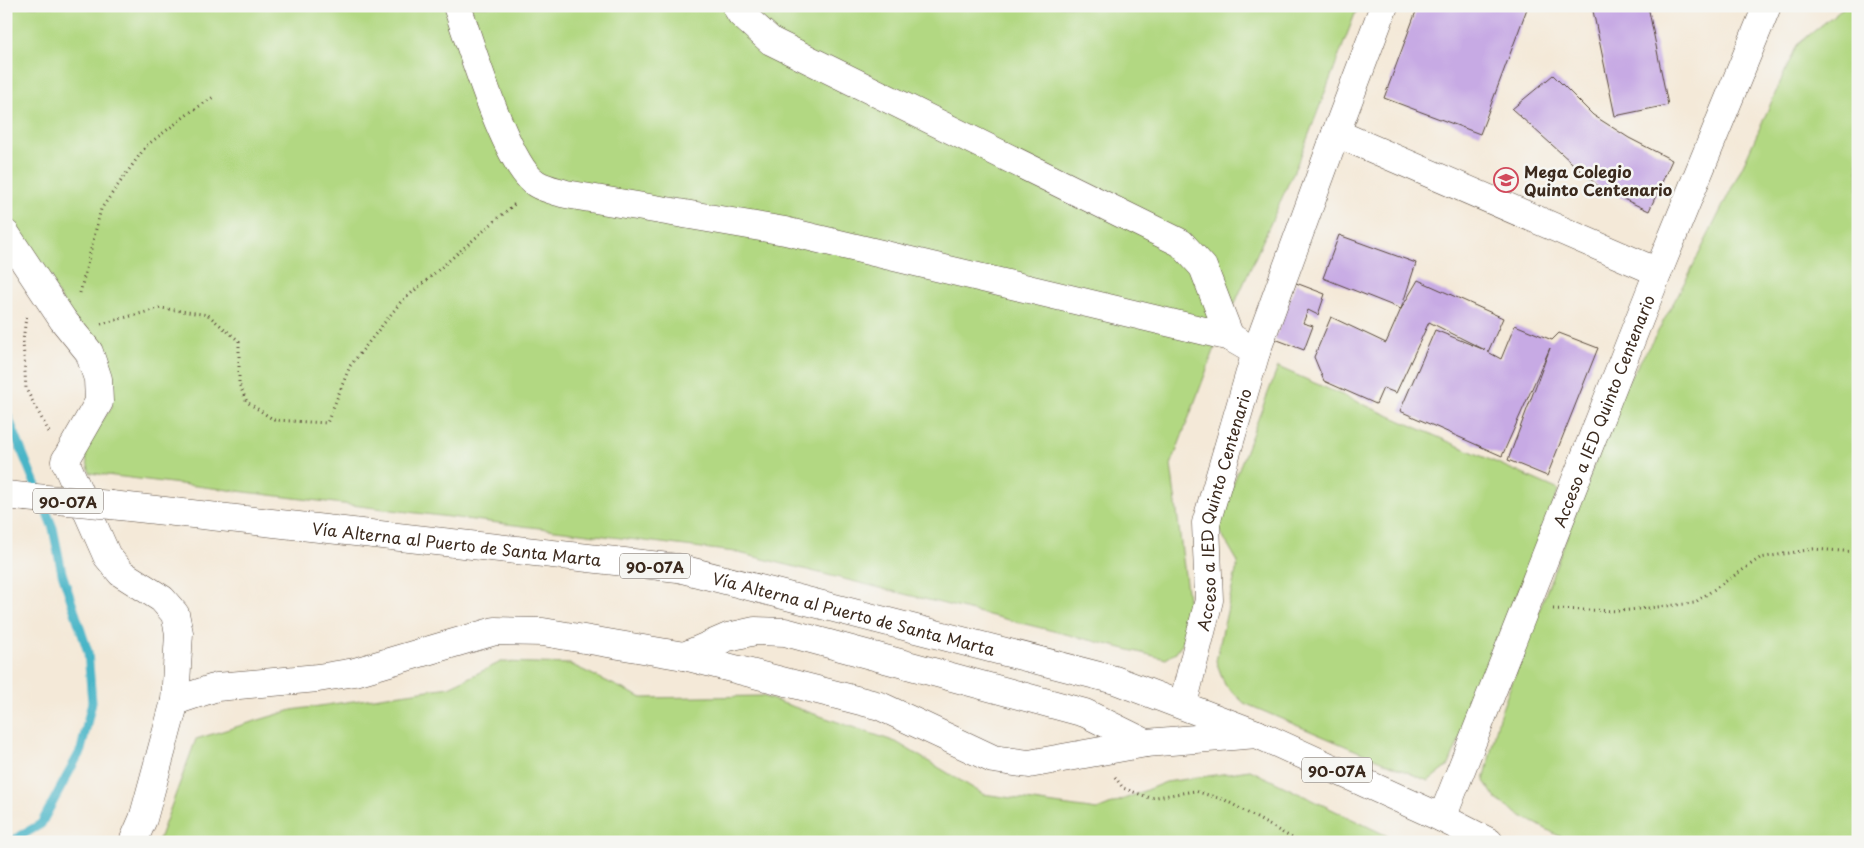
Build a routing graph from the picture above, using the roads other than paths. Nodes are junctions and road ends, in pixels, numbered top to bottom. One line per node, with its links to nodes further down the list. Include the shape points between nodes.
1 (457, 6): 8 (street, via 503,134 523,171 536,184 566,194 786,231)
2 (736, 6): 8 (street, via 771,41 1181,243 1203,266)
3 (1384, 6): 5 (street, Acceso a IED Quinto Centenario)
4 (1767, 6): 7 (street, Acceso a IED Quinto Centenario)
5 (1336, 132): 7 (street); 9 (street, Acceso a IED Quinto Centenario)
6 (6, 234): 12 (street, via 89,352 98,379 99,402 65,461 107,556 121,573 162,599 175,614 178,633)
7 (1658, 272): 16 (street, Acceso a IED Quinto Centenario)
8 (1230, 337): 9 (street)
9 (1256, 352): 13 (street, Acceso a IED Quinto Centenario, via 1206,523 1209,600)
10 (16, 496): 13 (street, Vía Alterna al Puerto de Santa Marta / 90-07A, bridge, via 678,568 1115,680)
11 (684, 656): 12 (street, via 542,632 495,631 355,672 217,687); 15 (street, via 880,706 993,759 1029,764); 15 (street, via 728,637 754,631 785,632 1085,713)
12 (175, 702): 17 (street, via 143,819)
13 (1183, 704): 14 (street, Vía Alterna al Puerto de Santa Marta / 90-07A)
14 (1257, 734): 15 (street); 16 (street, Vía Alterna al Puerto de Santa Marta / 90-07A)
15 (1146, 743)
16 (1442, 818): 18 (street, Vía Alterna al Puerto de Santa Marta / 90-07A)
17 (133, 842)
18 (1489, 842)

